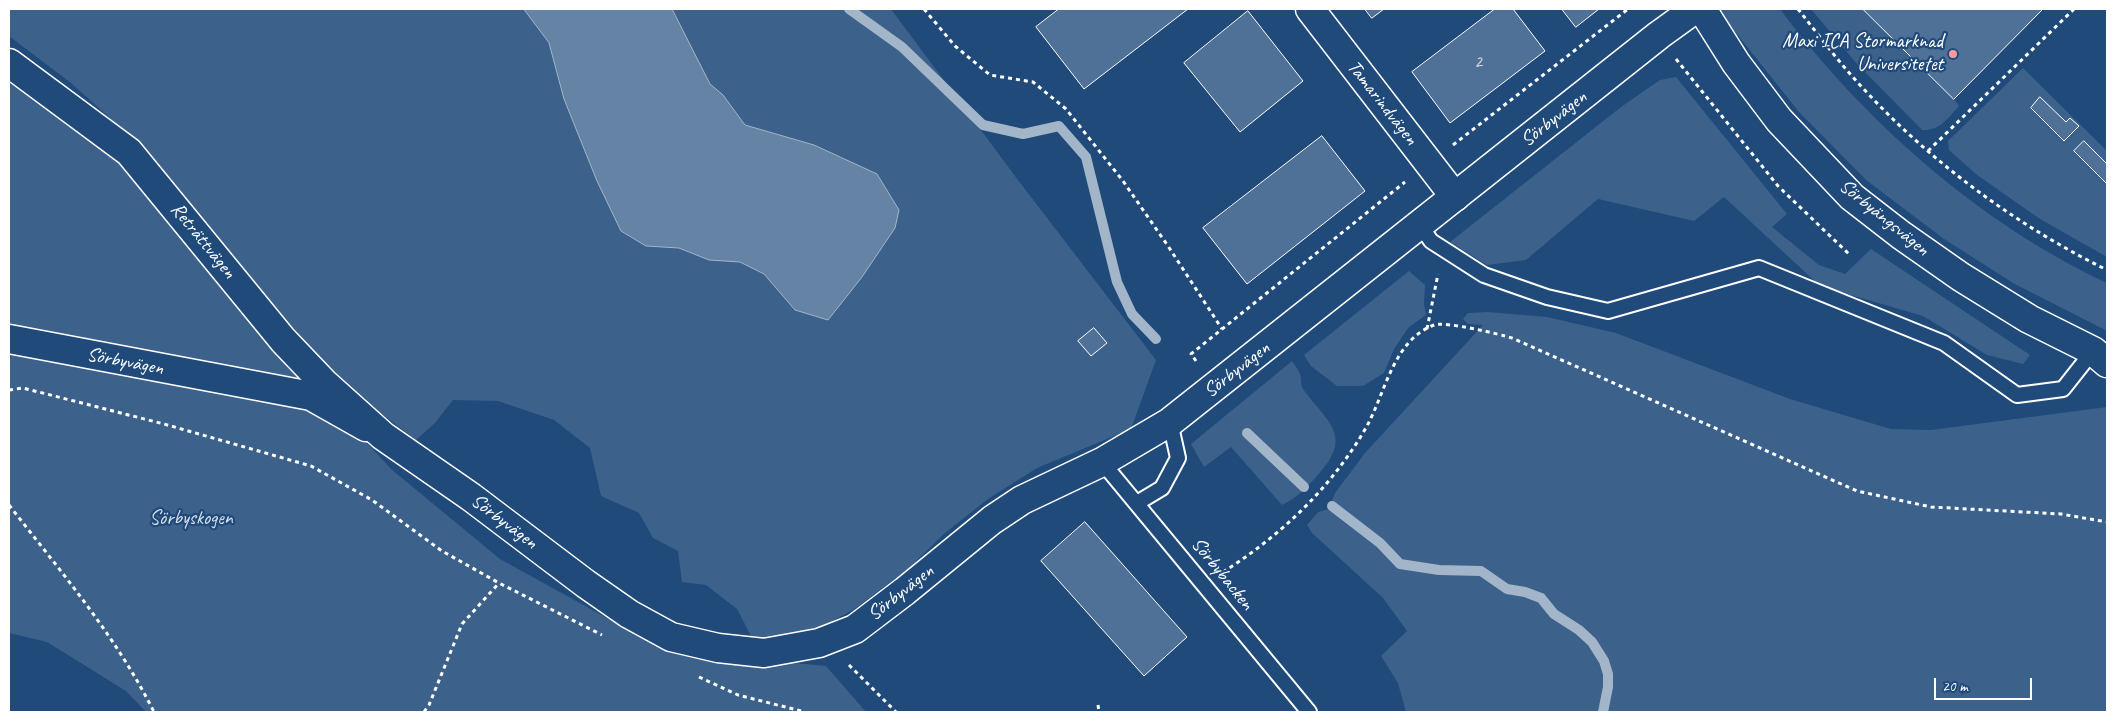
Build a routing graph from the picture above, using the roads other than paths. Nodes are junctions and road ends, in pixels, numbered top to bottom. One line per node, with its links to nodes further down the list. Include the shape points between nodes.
1 (1310, 9): 5 (street, Tamarindvägen)
2 (1695, 9): 5 (street, Sörbyvägen)
3 (1702, 9): 8 (street, Sörbyängsvägen, via 1736,63 1779,120 1852,197 1961,277 2029,319)
4 (9, 63): 10 (street, Reträttvägen, via 129,152 284,340 324,383)
5 (1455, 197): 6 (street, Sörbyvägen)
6 (1420, 225): 8 (lane, via 1431,241 1484,275 1547,297 1608,311 1759,268 1944,343 2017,395 2063,389); 9 (street, Sörbyvägen)
7 (9, 339): 10 (street, Sörbyvägen, via 311,396)
8 (2102, 356)
9 (1170, 422): 11 (street, Sörbyvägen); 12 (lane, via 1178,458 1162,488)
10 (383, 436): 11 (street, Sörbyvägen, via 629,614 671,637 718,648 764,653 819,643 855,628 999,515 1022,500)
11 (1102, 462): 12 (lane, Sörbybacken)
12 (1137, 503): 13 (lane, Sörbybacken)
13 (1309, 712)

